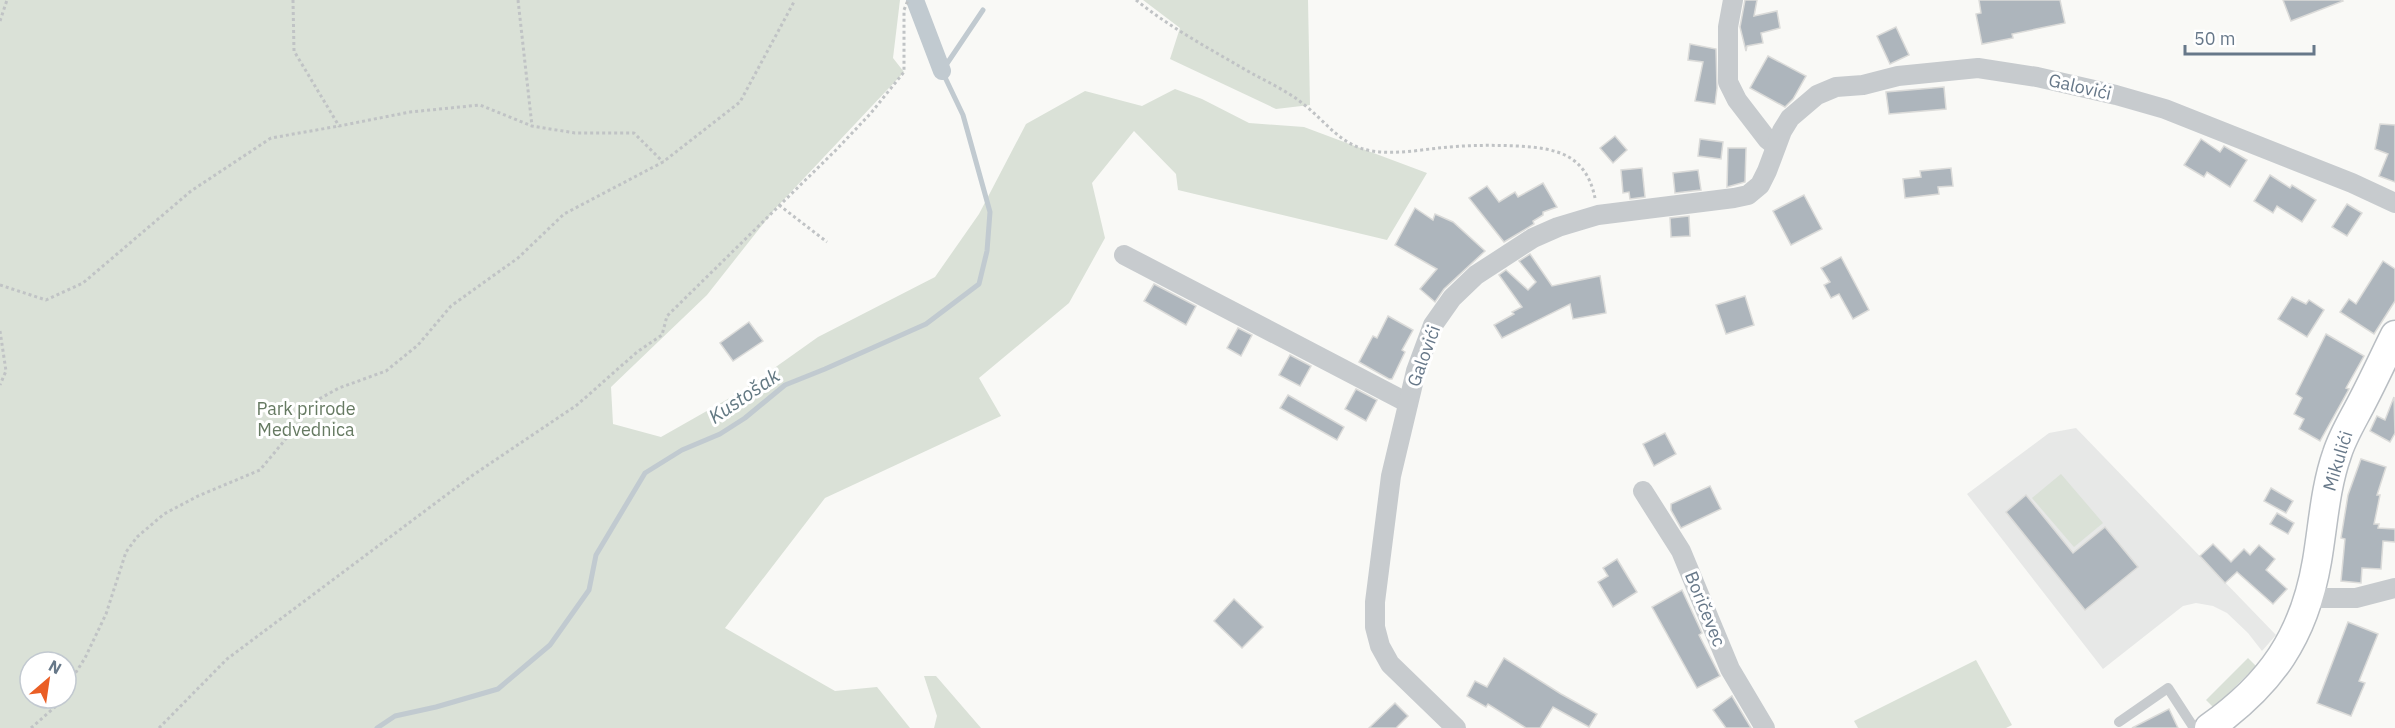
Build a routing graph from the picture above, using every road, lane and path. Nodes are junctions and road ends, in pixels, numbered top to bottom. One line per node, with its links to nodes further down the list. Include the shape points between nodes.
1 (7, 0): 8 (path)
2 (293, 0): 9 (path, via 294,51)
3 (518, 0): 10 (path)
4 (795, 0): 12 (path, via 740,102)
5 (908, 0): 14 (path, via 904,10 904,72 864,120)
6 (1136, 0): 15 (path, via 1171,27 1291,95 1340,138 1355,146 1402,152 1488,144 1540,147 1563,153 1590,177)
7 (1733, 0): 11 (street, via 1728,27 1728,82 1741,105)
8 (0, 21)
9 (339, 126): 10 (path, via 410,112 480,105); 18 (path, via 271,138 191,190 83,283 46,300)
10 (532, 126): 12 (path, via 575,133 634,133)
11 (1776, 146): 13 (street, Galovići, via 1790,118 1806,102 1827,90 1914,74 1992,69 2165,109); 15 (street, Galovići, via 1764,179 1748,195)
12 (663, 162): 26 (path, via 564,214 518,258 451,306 418,345 386,371 319,399 260,470 164,514 137,537 126,552 106,614)
13 (2395, 203)
14 (779, 205): 16 (path); 30 (path, via 668,316 662,335 577,405 464,482 227,659)
15 (1598, 215): 22 (street, Galovići, via 1569,222 1533,238 1468,282 1433,325)
16 (827, 242)
17 (1124, 255): 22 (street)
18 (0, 285)
19 (0, 331): 21 (path, via 6,371)
20 (2395, 335): 25 (street, Mikulići, via 2337,453)
21 (0, 385)
22 (1408, 403): 31 (street, Galovići, via 1389,486 1375,627 1390,664)
23 (1642, 491): 32 (street, Boričevec, via 1678,545 1730,669)
24 (2395, 588): 25 (street, via 2356,598)
25 (2310, 598): 34 (street, Mikulići, via 2300,627 2282,658 2245,698)
26 (78, 669)
27 (52, 710): 29 (path)
28 (2119, 722): 33 (lane, via 2168,688)
29 (32, 728)
30 (159, 728)
31 (1456, 728)
32 (1765, 728)
33 (2194, 728)
34 (2209, 728)

